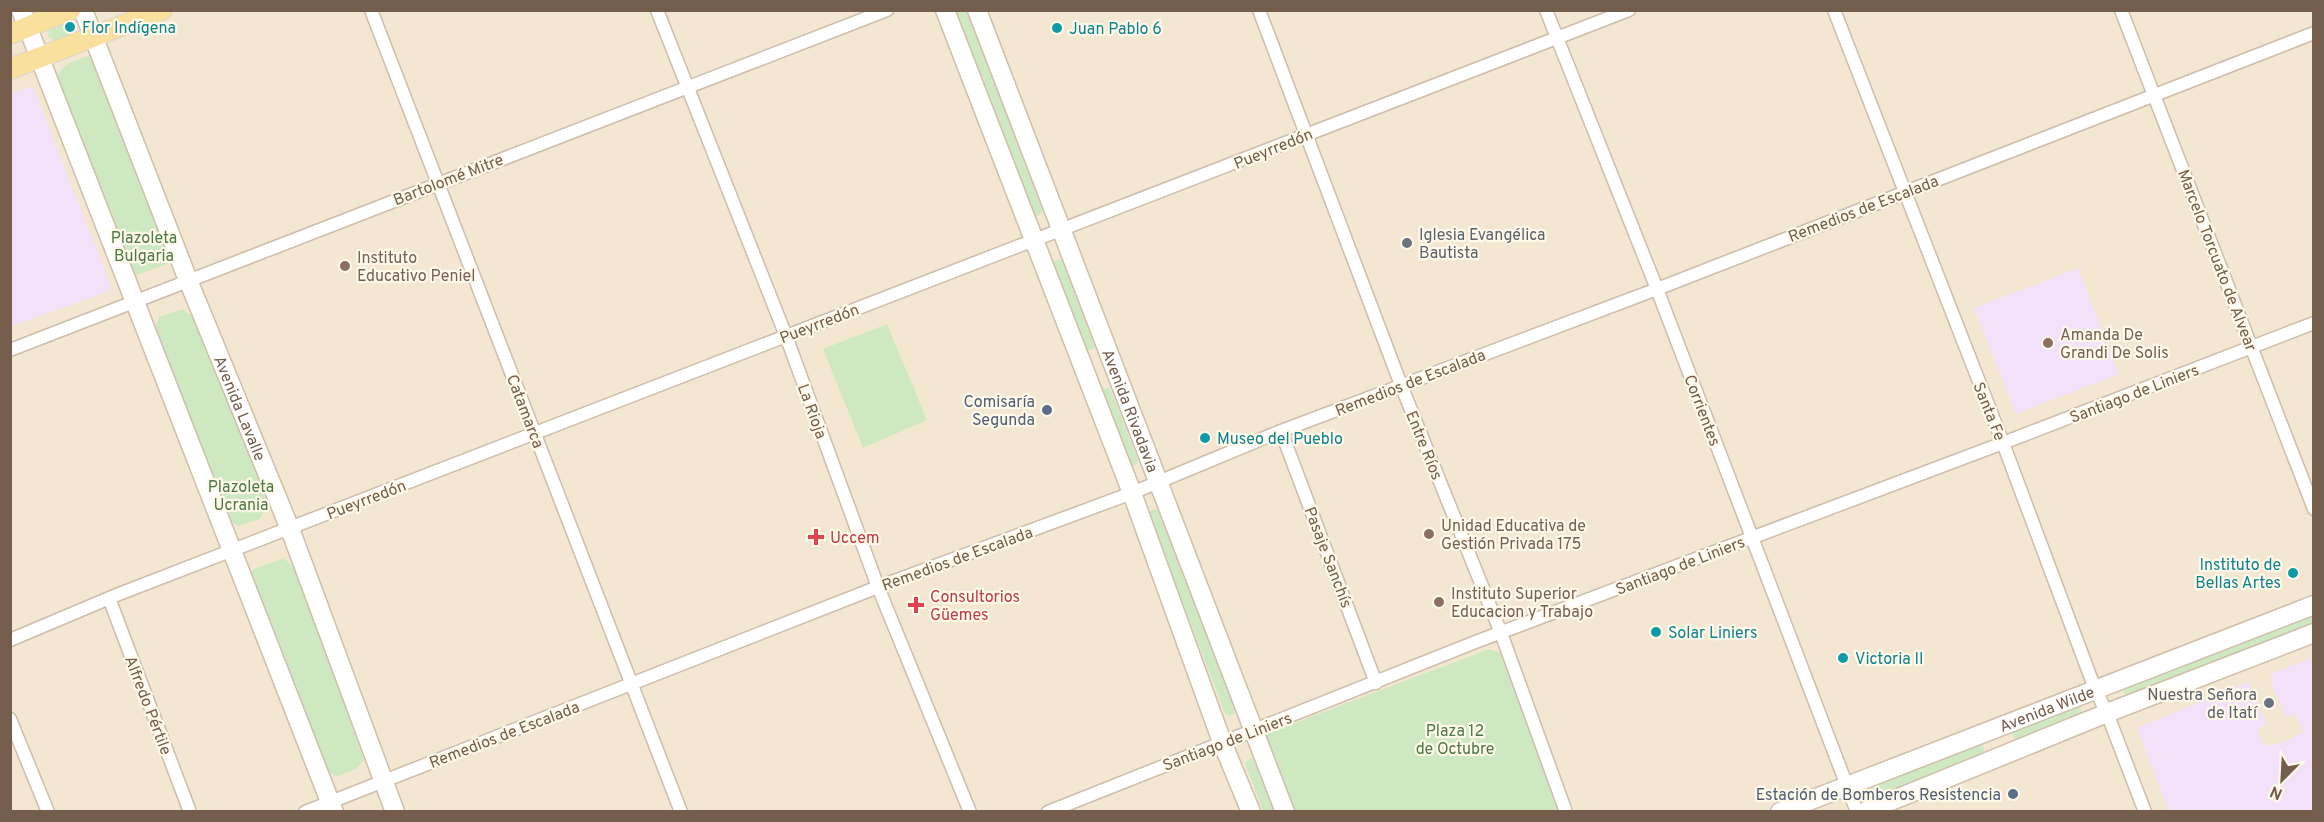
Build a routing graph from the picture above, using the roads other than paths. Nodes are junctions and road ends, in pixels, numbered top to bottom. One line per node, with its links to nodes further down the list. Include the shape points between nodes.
1 (70, 10): 14 (main road)
2 (83, 10): 16 (main road, Avenida Lavalle)
3 (162, 10): 16 (main road)
4 (371, 10): 23 (street, Catamarca)
5 (657, 10): 20 (street, La Rioja)
6 (887, 10): 20 (street, Bartolomé Mitre)
7 (945, 10): 26 (main road, Avenida Rivadavia)
8 (977, 10): 25 (main road, Avenida Rivadavia)
9 (1259, 10): 22 (street, Entre Ríos)
10 (1546, 10): 17 (street, Corrientes)
11 (1629, 10): 17 (street, Pueyrredón)
12 (1834, 10): 24 (street, Santa Fe)
13 (2121, 10): 21 (street, Marcelo Torcuato de Alvear)
14 (20, 24): 18 (main road)
15 (2313, 33): 21 (street, Remedios de Escalada)
16 (93, 39): 18 (main road); 27 (main road, Avenida Lavalle)
17 (1557, 39): 22 (street, Pueyrredón); 28 (street, Corrientes)
18 (40, 59): 19 (main road); 29 (main road)
19 (10, 69)
20 (686, 88): 23 (street, Bartolomé Mitre); 31 (street, La Rioja)
21 (2154, 94): 24 (street, Remedios de Escalada); 32 (street, Marcelo Torcuato de Alvear)
22 (1306, 135): 25 (street, Pueyrredón); 36 (street, Entre Ríos)
23 (439, 183): 27 (street, Bartolomé Mitre); 38 (street, Catamarca)
24 (1904, 192): 28 (street, Remedios de Escalada); 39 (street, Santa Fe)
25 (1060, 230): 26 (street, Pueyrredón); 34 (main road, Avenida Rivadavia)
26 (1034, 240): 31 (street, Pueyrredón); 35 (main road, Avenida Rivadavia)
27 (188, 280): 29 (street, Bartolomé Mitre); 43 (main road, Avenida Lavalle)
28 (1657, 289): 36 (street, Remedios de Escalada); 44 (street, Corrientes)
29 (135, 302): 33 (street, Bartolomé Mitre); 45 (main road)
30 (2313, 323): 32 (street, Santiago de Liniers)
31 (786, 336): 38 (street, Pueyrredón); 46 (street, La Rioja)
32 (2251, 346): 39 (street, Santiago de Liniers); 42 (street, Marcelo Torcuato de Alvear)
33 (10, 350)
34 (1112, 364): 35 (main road); 40 (main road, Avenida Rivadavia)
35 (1085, 373): 41 (main road, Avenida Rivadavia)
36 (1401, 385): 37 (street, Remedios de Escalada); 49 (street, Entre Ríos)
37 (1281, 431): 40 (street, Remedios de Escalada); 52 (street, Pasaje Sanchís)
38 (535, 434): 43 (street, Pueyrredón); 53 (street, Catamarca)
39 (2003, 443): 44 (street, Santiago de Liniers); 54 (street, Santa Fe)
40 (1158, 481): 41 (street, Remedios de Escalada); 57 (main road, Avenida Rivadavia)
41 (1132, 493): 46 (street, Remedios de Escalada); 58 (main road, Avenida Rivadavia)
42 (2313, 509)
43 (290, 529): 45 (street, Pueyrredón); 59 (main road, Avenida Lavalle)
44 (1752, 537): 49 (street, Santiago de Liniers); 60 (street, Corrientes)
45 (232, 551): 47 (street, Pueyrredón); 61 (main road)
46 (878, 587): 53 (street, Remedios de Escalada); 67 (street, La Rioja)
47 (109, 598): 51 (street, Pueyrredón); 63 (street, Alfredo Pértile)
48 (2313, 605): 54 (main road, Avenida Wilde)
49 (1501, 633): 52 (street, Santiago de Liniers); 71 (street, Entre Ríos)
50 (2313, 633): 55 (main road, Avenida Wilde)
51 (10, 640)
52 (1376, 683): 57 (street, Santiago de Liniers)
53 (633, 684): 59 (street, Remedios de Escalada); 66 (street, Catamarca)
54 (2095, 689): 55 (street, Santa Fe); 60 (main road, Avenida Wilde)
55 (2107, 713): 74 (main road, Avenida Wilde); 75 (street, Santa Fe)
56 (10, 719): 62 (street)
57 (1254, 730): 58 (street, Santiago de Liniers); 70 (main road, Avenida Rivadavia)
58 (1222, 742): 68 (street, Santiago de Liniers); 69 (main road, Avenida Rivadavia)
59 (383, 780): 61 (street, Remedios de Escalada); 65 (main road, Avenida Lavalle)
60 (1847, 785): 72 (main road, Avenida Wilde); 73 (street, Corrientes)
61 (332, 807): 64 (street, Remedios de Escalada)
62 (48, 812)
63 (189, 812)
64 (305, 812)
65 (395, 812)
66 (681, 812)
67 (970, 812)
68 (1048, 812)
69 (1251, 812)
70 (1285, 812)
71 (1566, 812)
72 (1780, 812)
73 (1857, 812)
74 (1864, 812)
75 (2145, 812)

